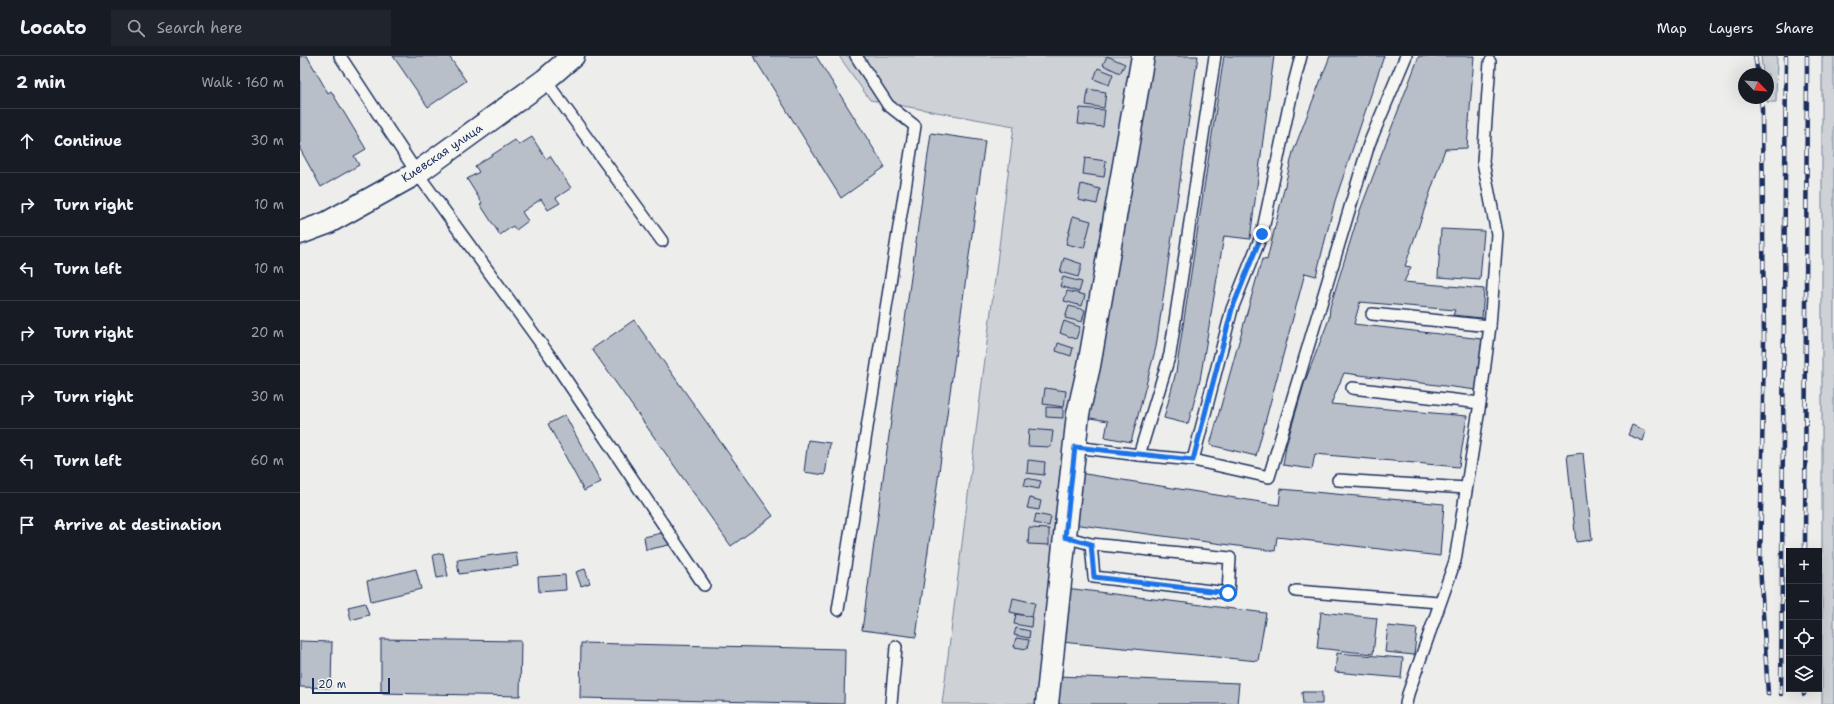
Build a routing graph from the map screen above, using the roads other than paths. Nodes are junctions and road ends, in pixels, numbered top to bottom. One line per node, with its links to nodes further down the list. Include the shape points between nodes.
1 (340, 56): 10 (lane)
2 (573, 56): 9 (street, Киевская улица)
3 (856, 56): 27 (lane, via 888,105 916,126)
4 (1143, 56): 17 (street, via 1089,366 1078,414)
5 (1215, 56): 18 (lane, via 1170,354)
6 (1301, 56): 19 (lane, via 1292,87 1262,234 1232,309)
7 (1406, 56): 19 (lane, via 1369,144 1269,477)
8 (1490, 62): 14 (lane, via 1483,162 1497,234)
9 (545, 80): 10 (street, Киевская улица); 12 (lane)
10 (417, 172): 11 (street, Киевская улица, via 327,223); 24 (lane, via 550,356)
11 (300, 233)
12 (662, 241)
13 (1372, 314): 14 (lane)
14 (1490, 326): 16 (lane)
15 (1352, 388): 16 (lane)
16 (1480, 403): 21 (lane)
17 (1075, 447): 18 (lane); 22 (street)
18 (1139, 455): 19 (lane)
19 (1193, 460)
20 (1338, 480): 21 (lane)
21 (1466, 488): 26 (lane, via 1455,561)
22 (1065, 537): 23 (lane); 30 (street)
23 (1091, 544): 23 (lane, via 1230,558 1228,593 1094,577)
24 (704, 585)
25 (1296, 591): 26 (lane)
26 (1439, 602): 31 (lane)
27 (838, 610)
28 (896, 647): 29 (lane)
29 (891, 704)
30 (1047, 704)
31 (1406, 704)

